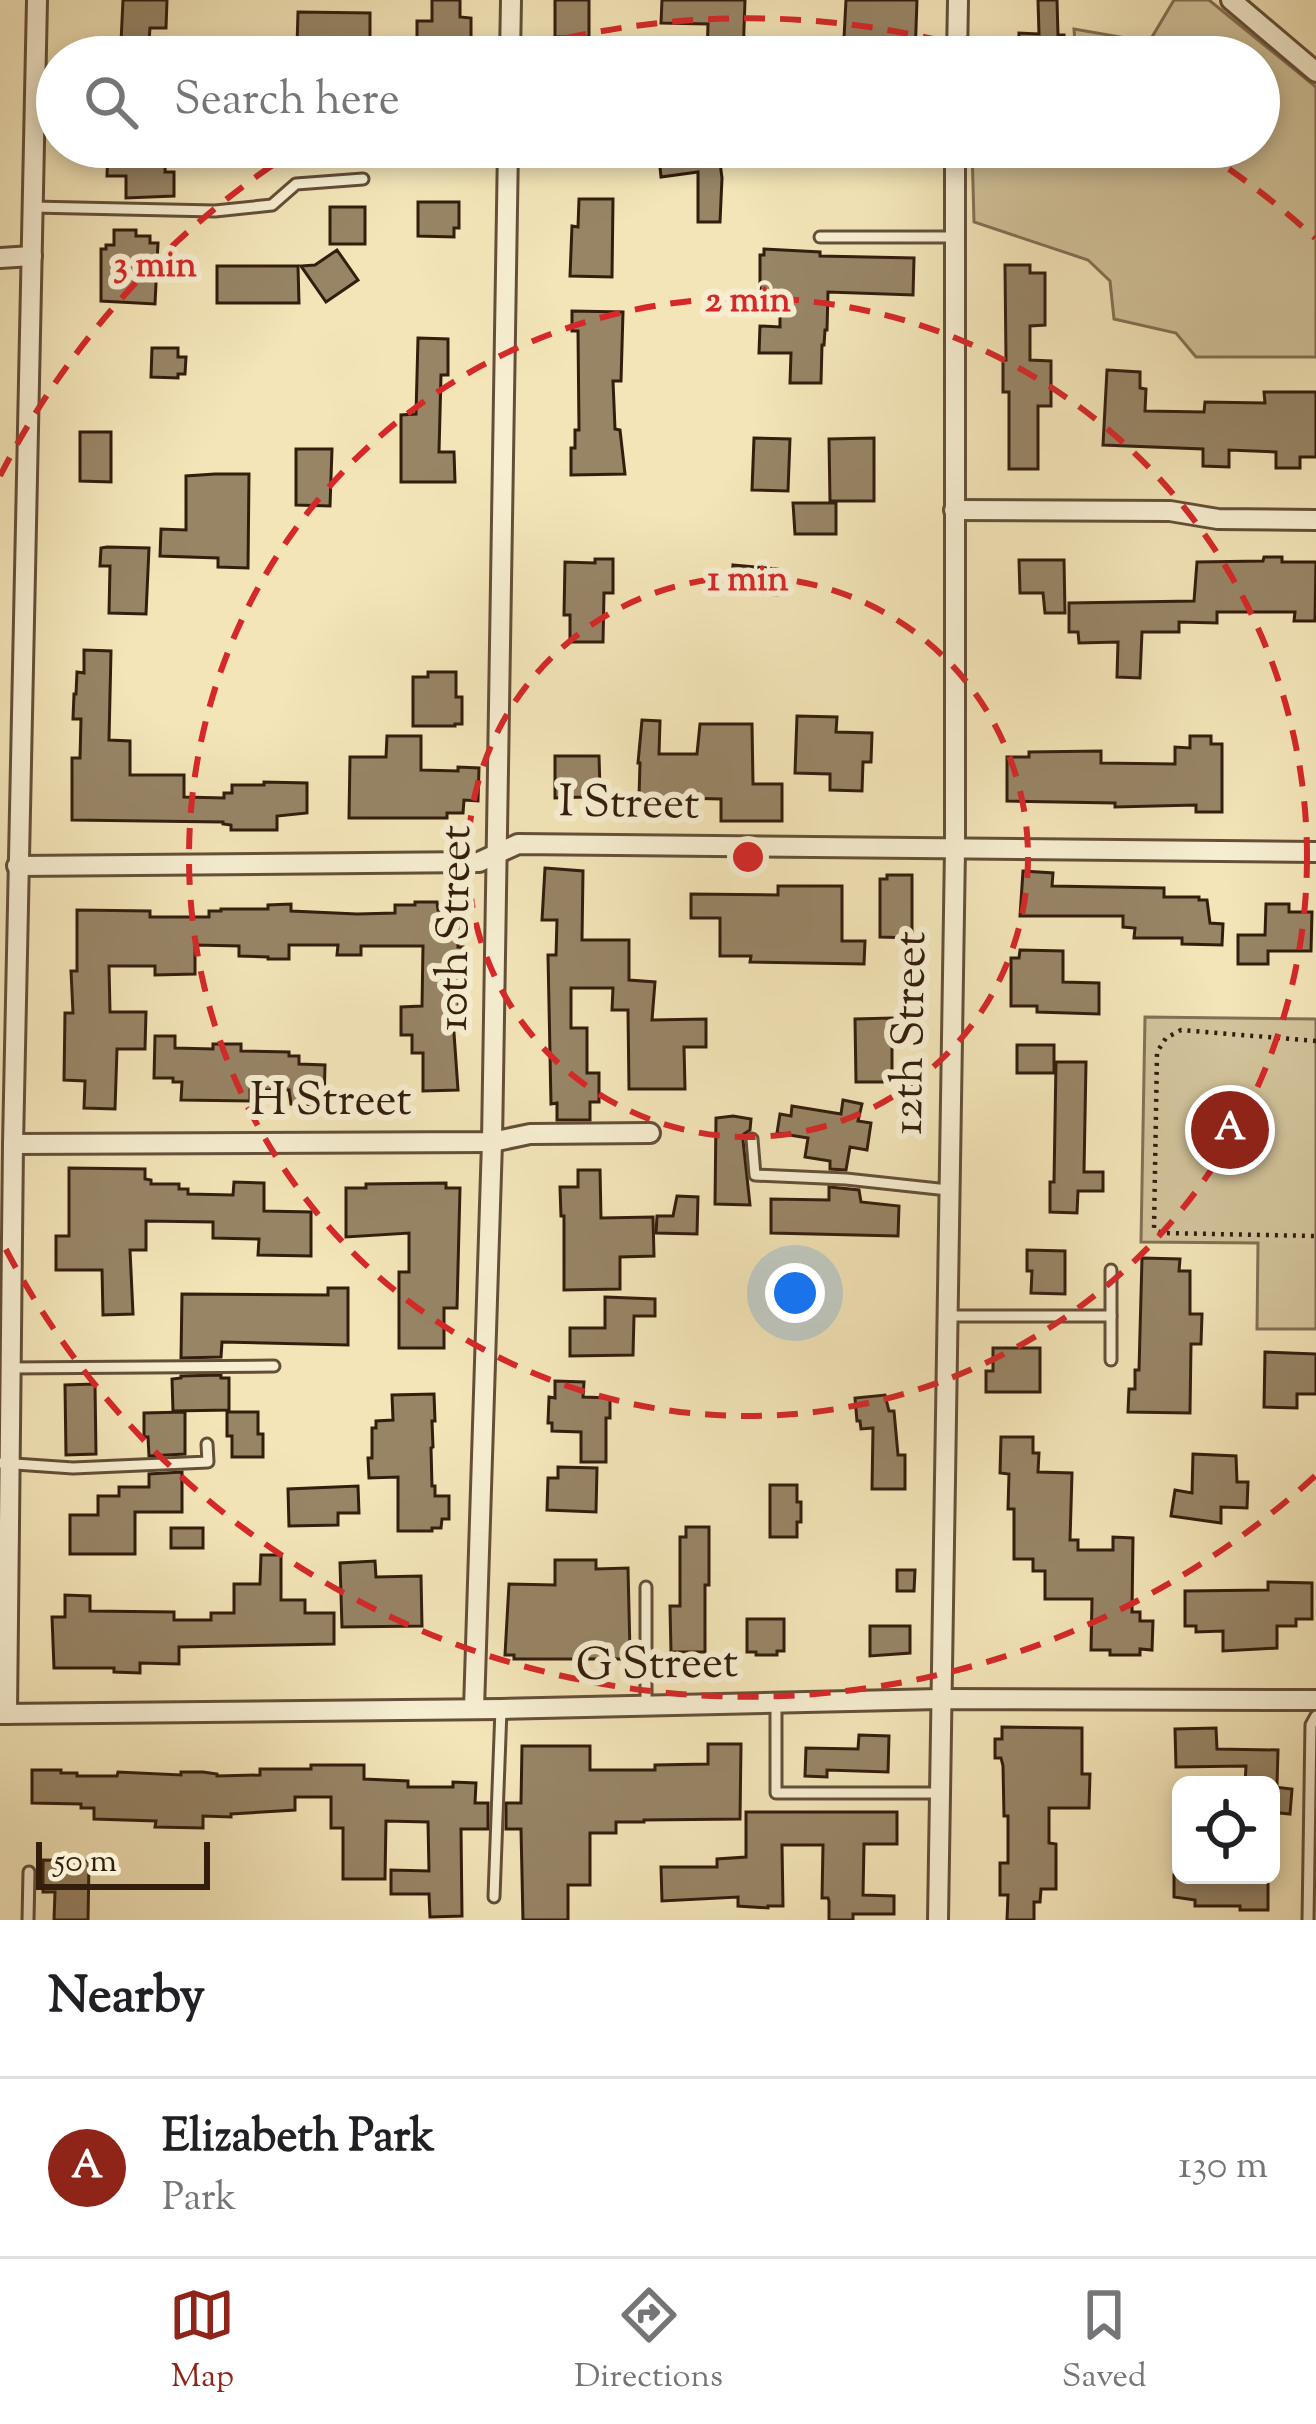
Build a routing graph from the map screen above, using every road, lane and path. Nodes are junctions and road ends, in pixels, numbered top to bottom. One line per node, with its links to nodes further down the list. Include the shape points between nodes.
1 (37, 0): 5 (street)
2 (511, 0): 6 (street)
3 (958, 0): 7 (street)
4 (1231, 0): 8 (street)
5 (36, 36)
6 (510, 36)
7 (957, 36)
8 (1274, 36)
9 (36, 41): 15 (street)
10 (1280, 42): 11 (street)
11 (1316, 72)
12 (508, 168): 25 (street, 10th Street)
13 (956, 168): 17 (street, 12th Street)
14 (364, 179): 15 (lane, via 296,184 272,205 214,211)
15 (32, 207): 18 (street)
16 (820, 237): 17 (lane)
17 (954, 237): 20 (street, 12th Street)
18 (32, 256): 19 (street); 22 (street)
19 (0, 258)
20 (954, 510): 21 (street); 23 (street, 12th Street)
21 (1316, 520)
22 (10, 766): 26 (street)
23 (955, 849): 24 (street, I Street); 25 (street, I Street, via 518,844); 32 (street, 12th Street)
24 (1316, 852)
25 (497, 855): 26 (street, I Street, via 479,862); 30 (street, 10th Street)
26 (17, 866): 31 (street)
27 (1316, 1041): 33 (path, via 1181,1030 1166,1039 1157,1052 1154,1229)
28 (650, 1133): 30 (street, H Street)
29 (752, 1138): 32 (lane, via 755,1175)
30 (493, 1142): 31 (street, H Street); 48 (street, 10th Street)
31 (13, 1144): 34 (street)
32 (948, 1190): 36 (street, 12th Street)
33 (1316, 1236)
34 (5, 1246): 40 (street)
35 (1111, 1270): 37 (lane)
36 (946, 1316): 37 (lane); 44 (street, 12th Street)
37 (1111, 1316): 38 (lane)
38 (1111, 1360)
39 (274, 1366): 40 (lane)
40 (10, 1368): 42 (street)
41 (207, 1444): 42 (lane, via 208,1462)
42 (4, 1463): 50 (street)
43 (646, 1587): 47 (lane)
44 (940, 1700): 45 (street, G Street); 46 (street, G Street); 52 (street, 12th Street)
45 (1316, 1700)
46 (776, 1703): 47 (street, G Street); 52 (lane, via 776,1793)
47 (646, 1706): 49 (street, G Street)
48 (474, 1709): 49 (street, G Street); 50 (street, G Street)
49 (501, 1709): 54 (lane)
50 (3, 1714)
51 (1316, 1716): 57 (lane)
52 (939, 1792): 56 (street, 12th Street)
53 (29, 1872): 55 (lane)
54 (494, 1898)
55 (28, 1920)
56 (938, 1920)
57 (1308, 1920)

